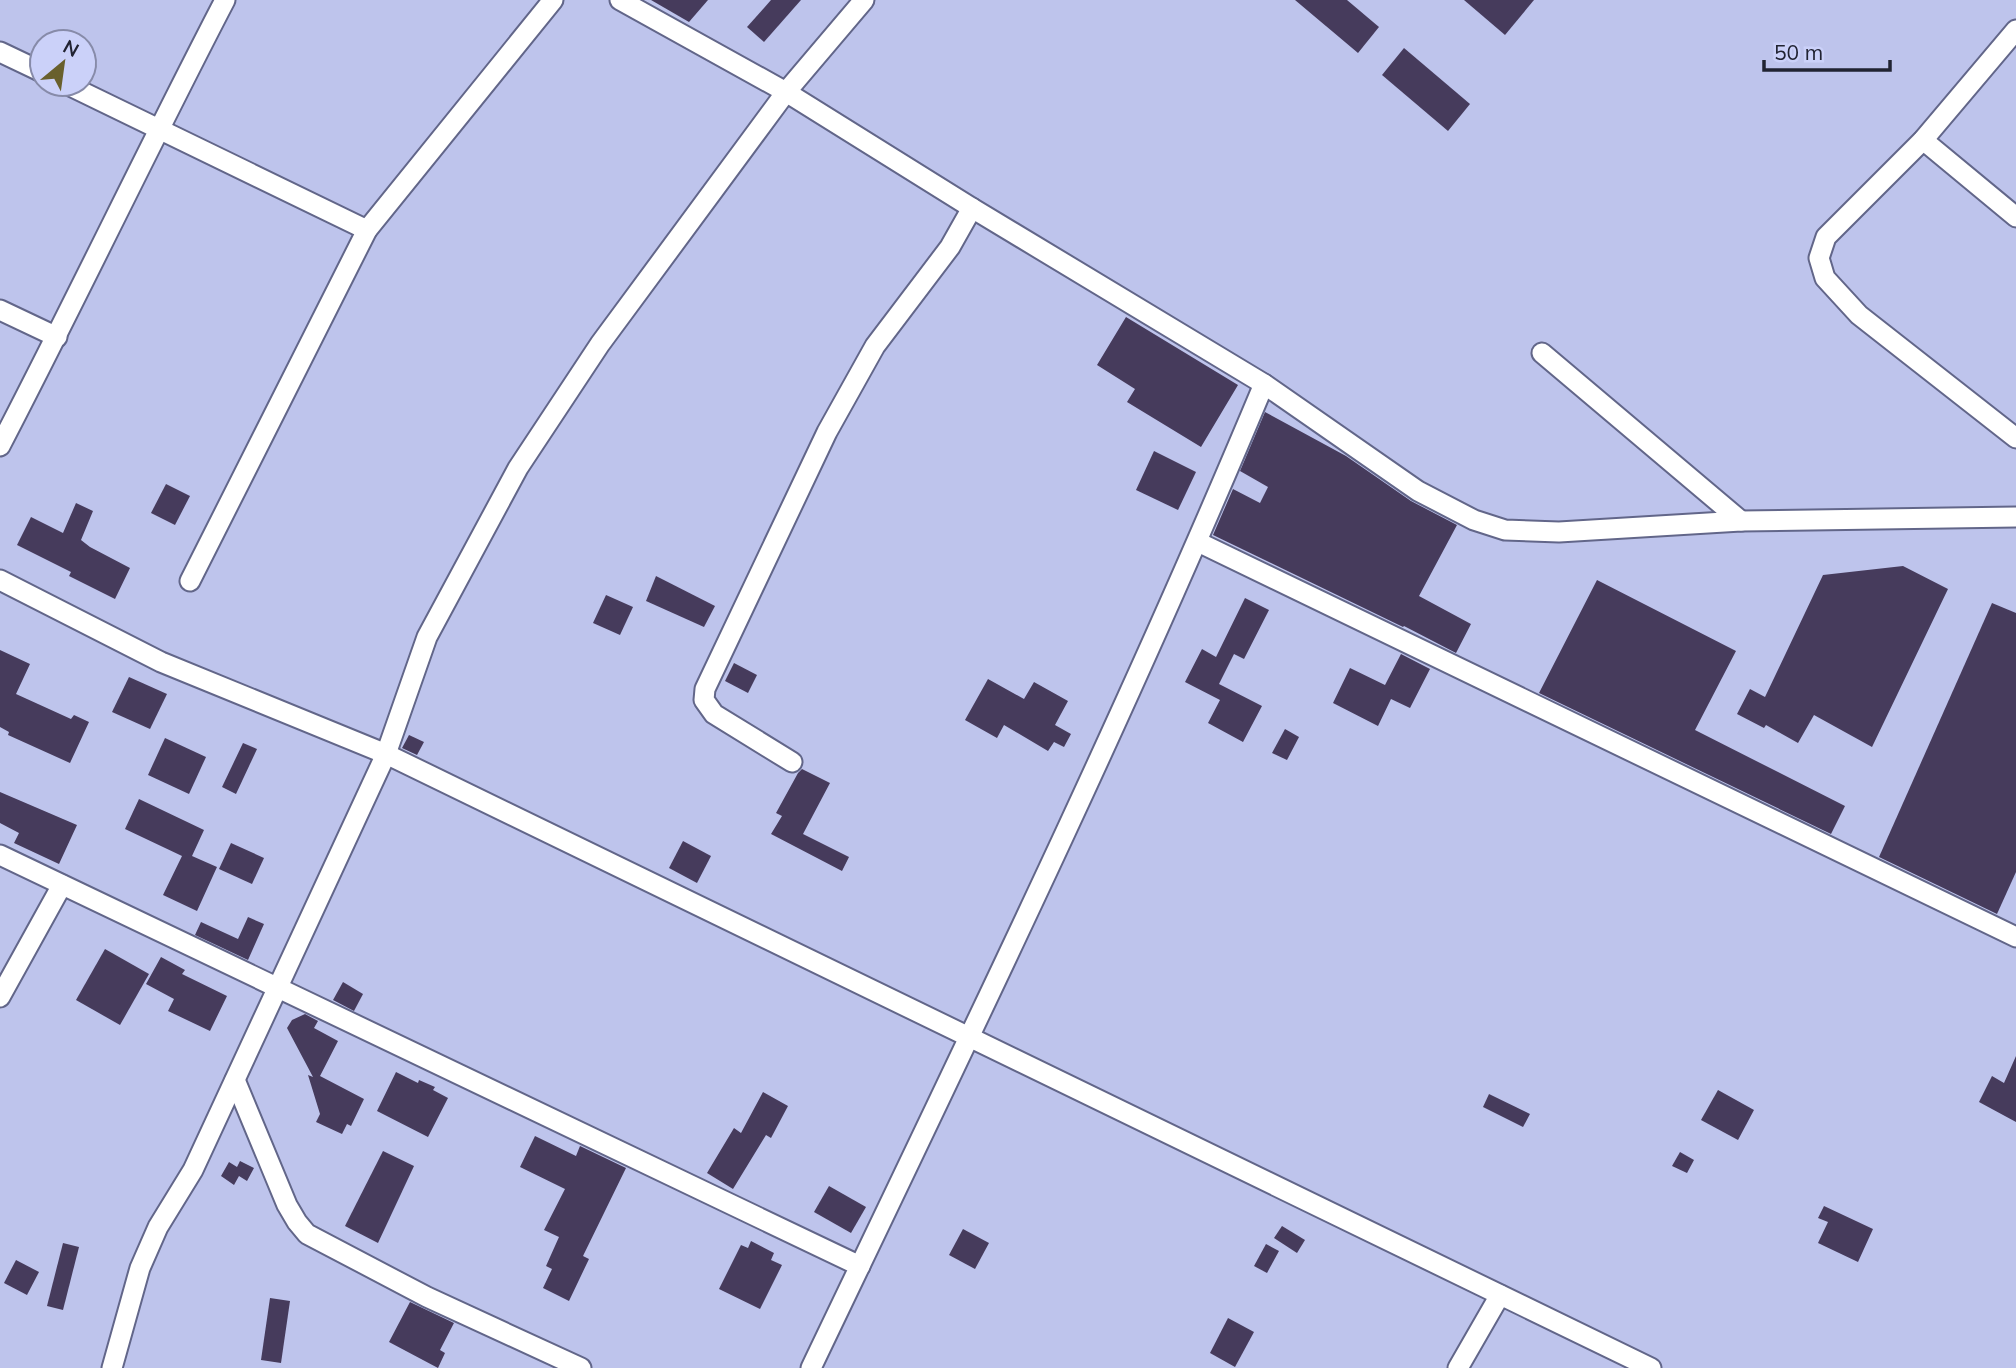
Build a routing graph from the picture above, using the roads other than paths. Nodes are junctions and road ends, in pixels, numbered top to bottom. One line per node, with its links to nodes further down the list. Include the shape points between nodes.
1 (225, 0): 10 (street)
2 (553, 0): 14 (street)
3 (621, 0): 8 (street)
4 (864, 0): 8 (street)
5 (2016, 30): 11 (street)
6 (0, 52): 7 (street)
7 (28, 65)
8 (786, 92): 12 (street); 26 (street, via 600,344 518,468 427,637)
9 (95, 98): 10 (street)
10 (158, 129): 14 (street); 16 (street)
11 (1923, 140): 13 (street); 19 (street, via 1826,237 1819,258 1825,278 1859,315)
12 (972, 208): 18 (street); 27 (street, via 943,257 874,346 827,432 705,689 704,700 714,714)
13 (2016, 218)
14 (367, 230): 25 (street)
15 (0, 310): 16 (street)
16 (57, 337): 20 (street)
17 (1542, 353): 22 (street)
18 (1264, 384): 22 (street, via 1418,491 1474,520 1505,530 1559,532); 23 (street)
19 (2016, 438)
20 (0, 446)
21 (2016, 517): 22 (street)
22 (1741, 521)
23 (1198, 541): 30 (street); 33 (street)
24 (0, 580): 26 (street, via 161,662)
25 (190, 581)
26 (386, 754): 31 (street); 33 (street)
27 (792, 762)
28 (0, 855): 29 (street)
29 (62, 885): 31 (street); 32 (street)
30 (2016, 937)
31 (277, 989): 34 (street); 35 (street)
32 (0, 997)
33 (969, 1038): 35 (street); 36 (street)
34 (235, 1080): 37 (street, via 140,1268); 38 (street, via 287,1205 307,1234 427,1297)
35 (860, 1266): 39 (street)
36 (1500, 1295): 40 (street); 41 (street)
37 (112, 1368)
38 (581, 1368)
39 (811, 1368)
40 (1458, 1368)
41 (1651, 1368)

